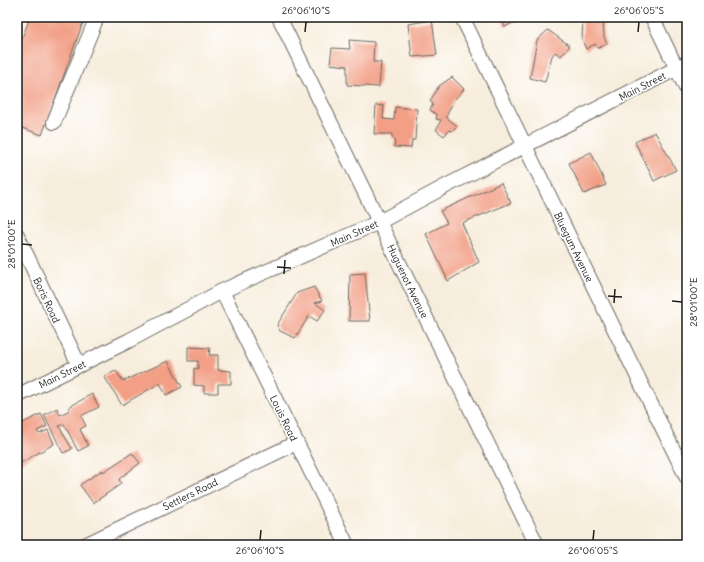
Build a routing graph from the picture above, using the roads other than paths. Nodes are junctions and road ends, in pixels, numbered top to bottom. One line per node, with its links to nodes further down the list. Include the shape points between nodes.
1 (97, 17): 7 (street)
2 (279, 17): 9 (street, Huguenot Avenue)
3 (462, 17): 8 (street, Bluegum Avenue)
4 (652, 17): 5 (street)
5 (682, 66): 6 (street); 8 (street, Main Street)
6 (687, 90)
7 (54, 122)
8 (526, 146): 9 (street, Main Street); 15 (street, Bluegum Avenue)
9 (379, 222): 11 (street, Main Street); 18 (street, Huguenot Avenue)
10 (17, 235): 12 (street, Boris Road)
11 (222, 291): 12 (street, Main Street); 14 (street, Louis Road)
12 (79, 365): 13 (street, Main Street)
13 (17, 396)
14 (296, 443): 16 (street, Settlers Road); 17 (street, Louis Road)
15 (687, 478)
16 (85, 545)
17 (348, 545)
18 (537, 545)

